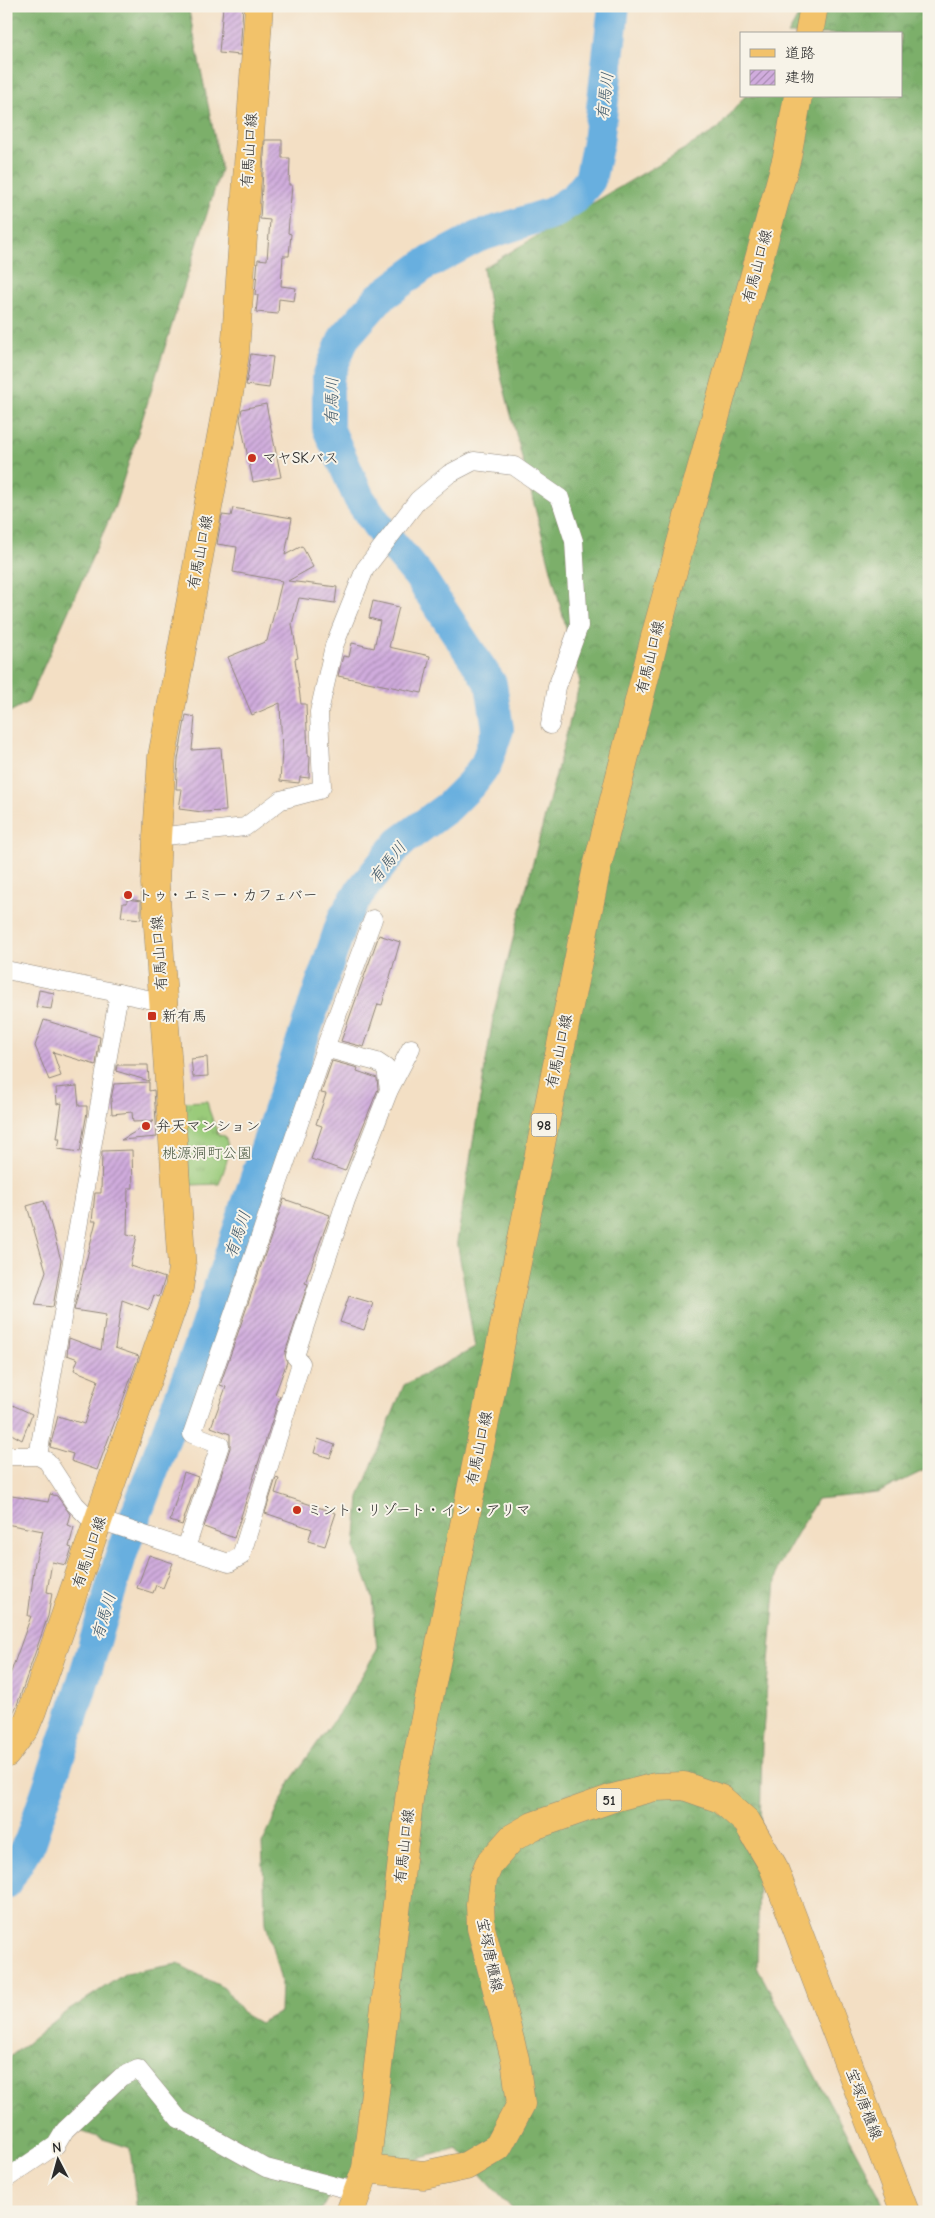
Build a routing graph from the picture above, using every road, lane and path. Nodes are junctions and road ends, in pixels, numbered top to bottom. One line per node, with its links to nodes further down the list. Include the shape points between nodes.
1 (259, 6): 6 (main road, 有馬山口線, via 235,353 162,757)
2 (814, 6): 3 (main road)
3 (809, 32)
4 (798, 98): 20 (main road, 有馬山口線 / 98, via 787,157 656,633 598,867 557,1062 410,1792)
5 (550, 725): 6 (street, via 557,687 579,626 574,541 560,498 514,466 474,461 449,474 418,500 365,569 334,646 319,712 322,786 319,790 281,800 245,827)
6 (157, 837): 10 (main road, 有馬山口線, via 155,884)
7 (373, 919): 11 (street)
8 (6, 970): 9 (street)
9 (119, 993): 10 (street); 15 (street)
10 (162, 1002): 16 (main road, 有馬山口線, via 182,1268 174,1304)
11 (325, 1048): 13 (street, via 377,1062 386,1068); 17 (street, via 192,1434 220,1445)
12 (411, 1048): 13 (street)
13 (388, 1090): 17 (street, via 346,1200 295,1356 301,1363 241,1556 230,1563)
14 (6, 1456): 15 (street)
15 (38, 1456): 16 (street, via 47,1461 75,1504 87,1516)
16 (106, 1522): 17 (street); 18 (main road, 有馬山口線, via 25,1728)
17 (186, 1548)
18 (6, 1754)
19 (6, 2179): 20 (street, via 56,2145 65,2130 121,2077 138,2069 179,2119 266,2168)
20 (358, 2191): 21 (main road, 宝塚唐櫃線 / 51, via 466,2166 498,2147 521,2104 515,2060 481,1928 483,1879 498,1851 512,1838 542,1823 613,1798 655,1786 684,1786 721,1800 747,1822 773,1866)
21 (905, 2212)

